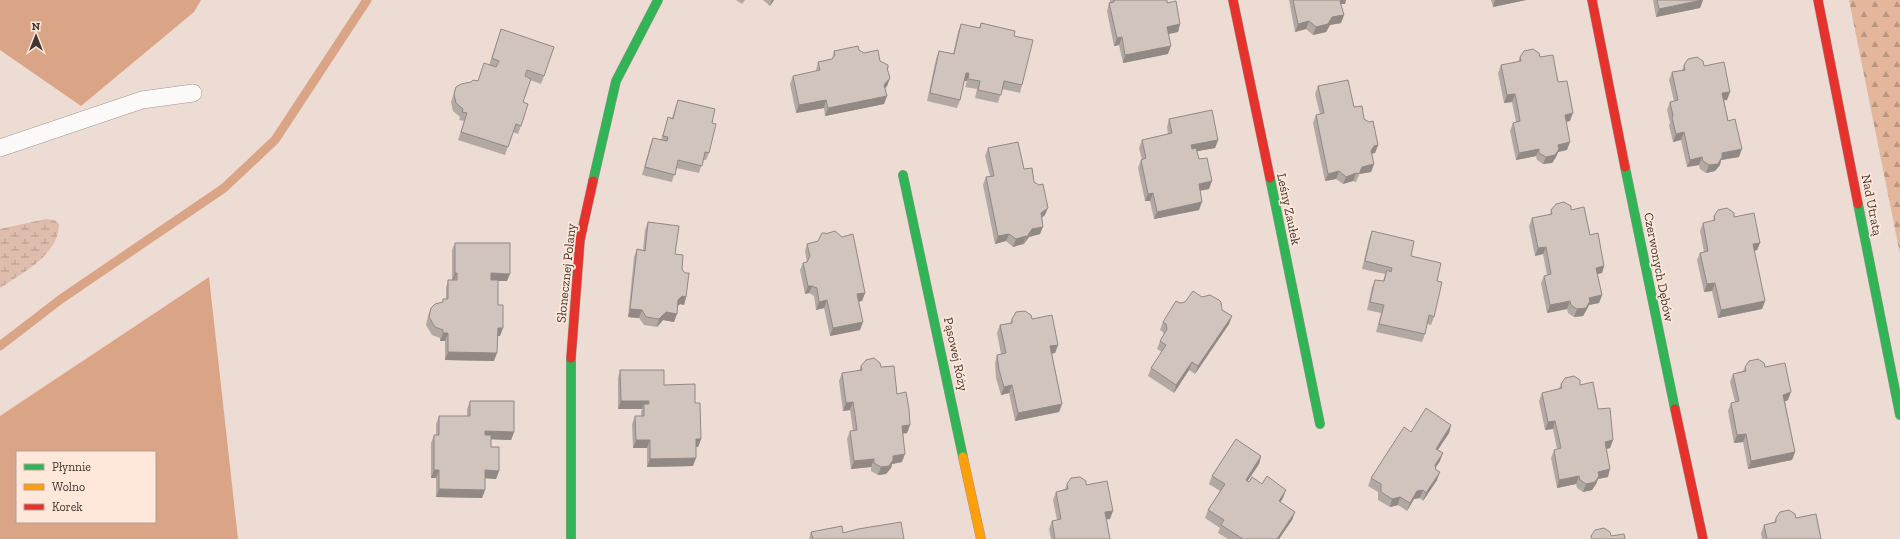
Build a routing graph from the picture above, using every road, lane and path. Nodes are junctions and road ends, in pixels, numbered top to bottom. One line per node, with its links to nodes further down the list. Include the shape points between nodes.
1 (658, 0): 10 (street, Słonecznej Polany, via 616,81 580,240 570,369)
2 (1233, 0): 9 (street, Leśny Zaułek)
3 (1592, 0): 12 (street, Czerwonych Dębów, via 1659,336)
4 (1818, 0): 8 (street, Nad Utratą)
5 (193, 93): 6 (lane, via 142,100)
6 (0, 148)
7 (903, 175): 11 (street, Pąsowej Róży)
8 (1900, 415)
9 (1320, 424)
10 (571, 539)
11 (981, 539)
12 (1703, 539)

